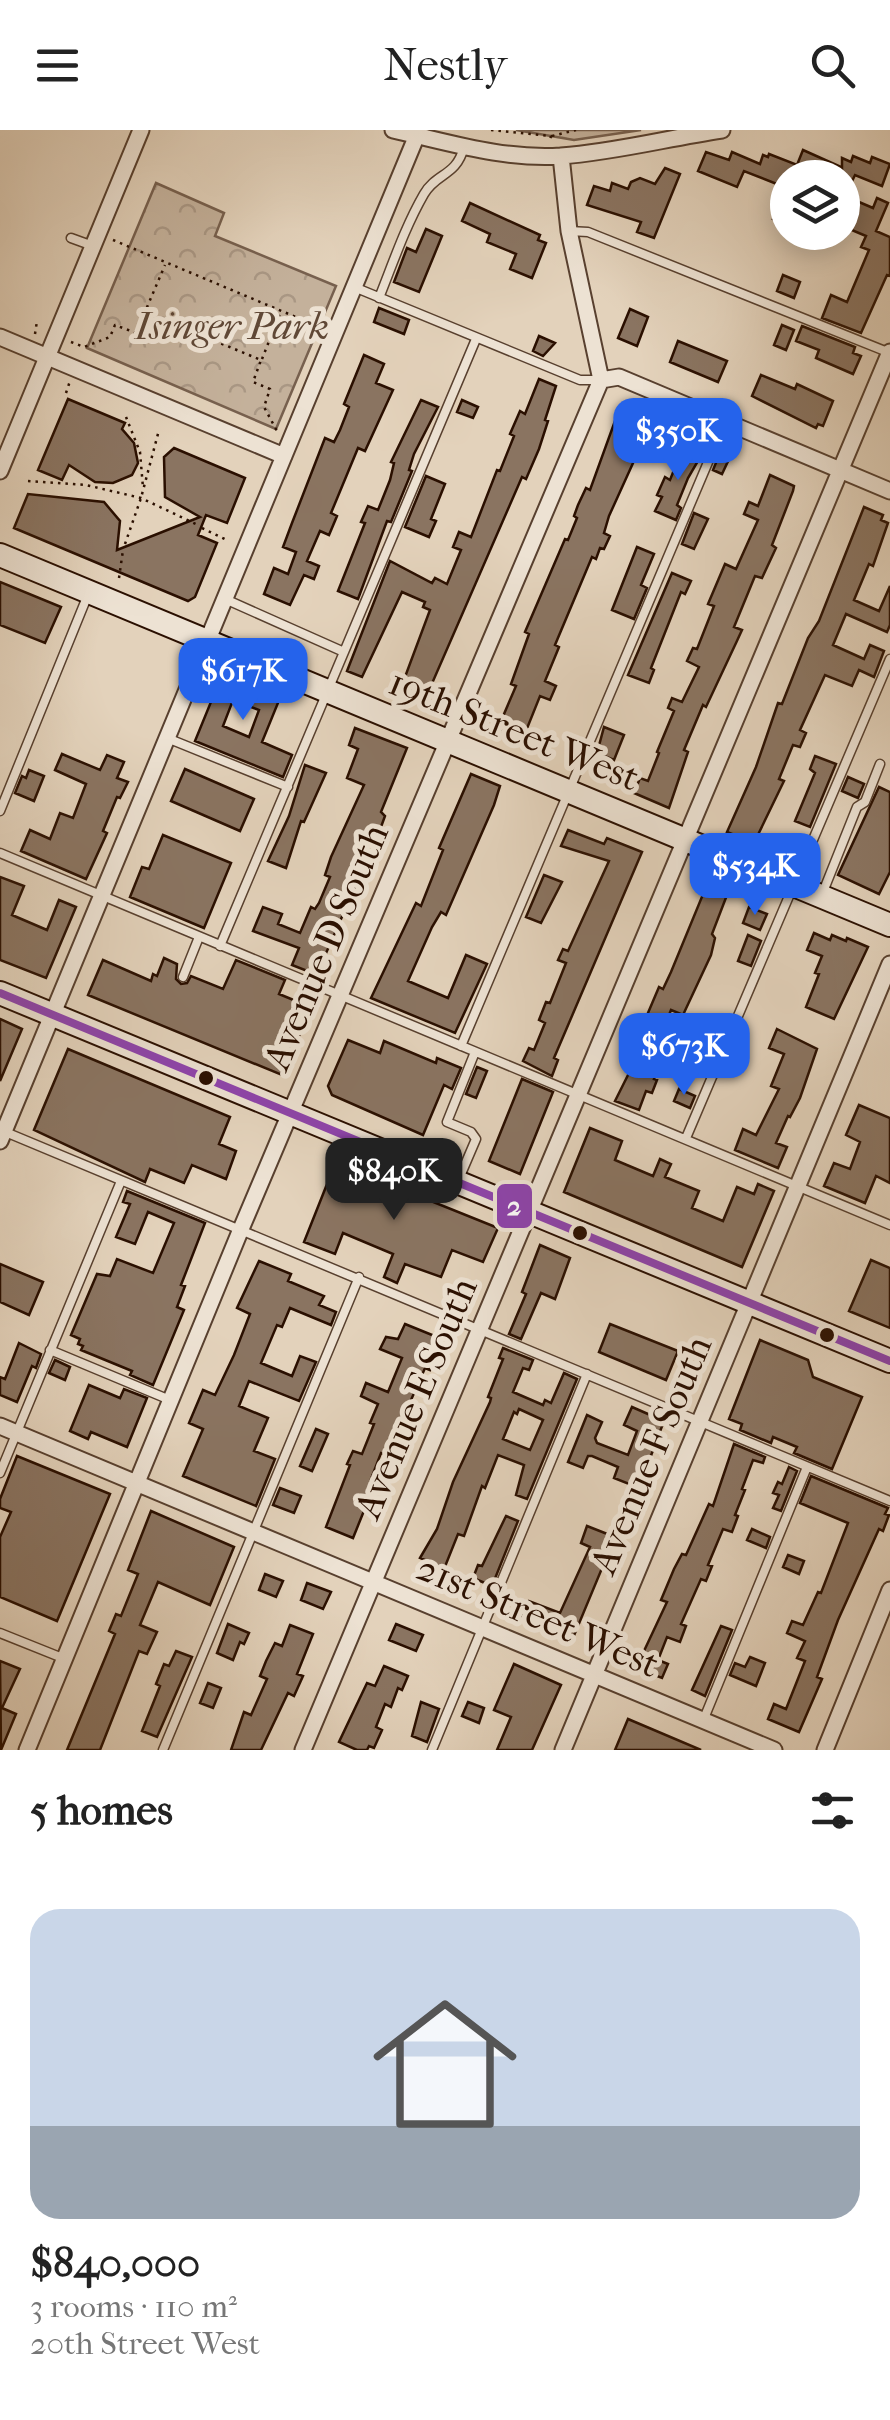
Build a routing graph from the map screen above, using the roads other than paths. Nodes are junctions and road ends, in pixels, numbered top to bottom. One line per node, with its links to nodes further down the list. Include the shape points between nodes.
1 (141, 130): 9 (street)
2 (393, 130): 4 (street)
3 (722, 130): 6 (street)
4 (417, 135): 5 (street); 10 (street)
5 (464, 147): 6 (street); 11 (lane, via 460,164 427,189)
6 (555, 156): 7 (street)
7 (569, 231): 14 (lane, via 588,232); 16 (street)
8 (71, 238): 9 (lane)
9 (92, 246): 15 (street)
10 (354, 288): 11 (lane); 18 (street)
11 (379, 298): 13 (lane)
12 (0, 337): 15 (street)
13 (476, 338): 16 (lane, via 580,380); 26 (lane)
14 (890, 353): 19 (street, Avenue E South)
15 (47, 357): 18 (street); 20 (street)
16 (601, 380): 17 (street, via 619,377); 30 (street, Avenue D South)
17 (724, 422): 19 (street); 33 (lane)
18 (284, 456): 24 (street)
19 (841, 470): 21 (street); 35 (street, Avenue E South)
20 (0, 471)
21 (890, 491)
22 (0, 555): 23 (street, 19th Street West)
23 (90, 592): 25 (street, 19th Street West); 34 (lane)
24 (225, 599): 25 (street); 26 (lane)
25 (208, 641): 28 (street, 19th Street West); 29 (street)
26 (344, 652): 28 (lane)
27 (890, 659): 37 (lane)
28 (327, 691): 30 (street, 19th Street West); 32 (lane)
29 (167, 738): 32 (lane); 38 (street)
30 (447, 740): 33 (street, 19th Street West); 46 (street, Avenue D South)
31 (880, 764): 39 (lane)
32 (288, 787): 42 (lane)
33 (567, 790): 35 (street, 19th Street West); 48 (lane)
34 (0, 810)
35 (687, 840): 37 (street, 19th Street West); 50 (street, Avenue E South)
36 (0, 854): 38 (lane)
37 (794, 885): 39 (street, 19th Street West); 53 (lane)
38 (102, 896): 41 (lane); 47 (street)
39 (822, 896): 40 (street, 19th Street West)
40 (890, 925)
41 (199, 937): 42 (lane); 44 (lane)
42 (220, 946): 46 (lane)
43 (890, 964): 56 (street, Avenue F South)
44 (182, 977)
45 (0, 993): 47 (street)
46 (341, 996): 48 (lane); 51 (street, Avenue D South)
47 (52, 1015): 51 (street); 52 (street)
48 (461, 1046): 49 (lane)
49 (474, 1052): 50 (lane); 55 (lane, via 447,1122 476,1139)
50 (576, 1094): 53 (lane); 57 (street, Avenue E South)
51 (292, 1114): 55 (street); 59 (street, Avenue D South)
52 (1, 1134): 54 (lane)
53 (686, 1138): 56 (lane)
54 (120, 1181): 59 (lane); 63 (lane)
55 (458, 1182): 57 (street)
56 (798, 1186): 58 (lane); 61 (street, Avenue F South)
57 (529, 1212): 61 (street); 62 (street, Avenue E South)
58 (890, 1225)
59 (241, 1229): 60 (lane); 66 (street, Avenue D South)
60 (359, 1277): 62 (lane); 74 (lane)
61 (750, 1304): 64 (street); 67 (street, Avenue F South)
62 (480, 1328): 65 (lane); 75 (street, Avenue E South)
63 (50, 1350): 66 (lane); 69 (lane)
64 (890, 1361)
65 (587, 1374): 67 (lane); 77 (lane)
66 (171, 1400): 72 (street, Avenue D South)
67 (699, 1422): 70 (lane); 80 (street, Avenue F South)
68 (0, 1426): 69 (street, 21st Street West)
69 (17, 1433): 71 (lane); 72 (street, 21st Street West)
70 (807, 1467): 73 (lane); 81 (lane)
71 (0, 1474)
72 (136, 1484): 74 (street, 21st Street West); 79 (street, Avenue D South)
73 (890, 1501)
74 (254, 1533): 75 (street, 21st Street West); 83 (lane)
75 (373, 1583): 77 (street, 21st Street West); 84 (street, Avenue E South)
76 (890, 1590): 88 (street)
77 (482, 1628): 80 (street, 21st Street West); 85 (lane)
78 (0, 1633): 79 (lane)
79 (64, 1659): 82 (street, Avenue D South)
80 (594, 1675): 81 (street, 21st Street West); 86 (street, Avenue F South)
81 (703, 1721): 87 (street, 21st Street West)
82 (27, 1750)
83 (162, 1750)
84 (303, 1750)
85 (432, 1750)
86 (563, 1750)
87 (774, 1750)
88 (824, 1750)

